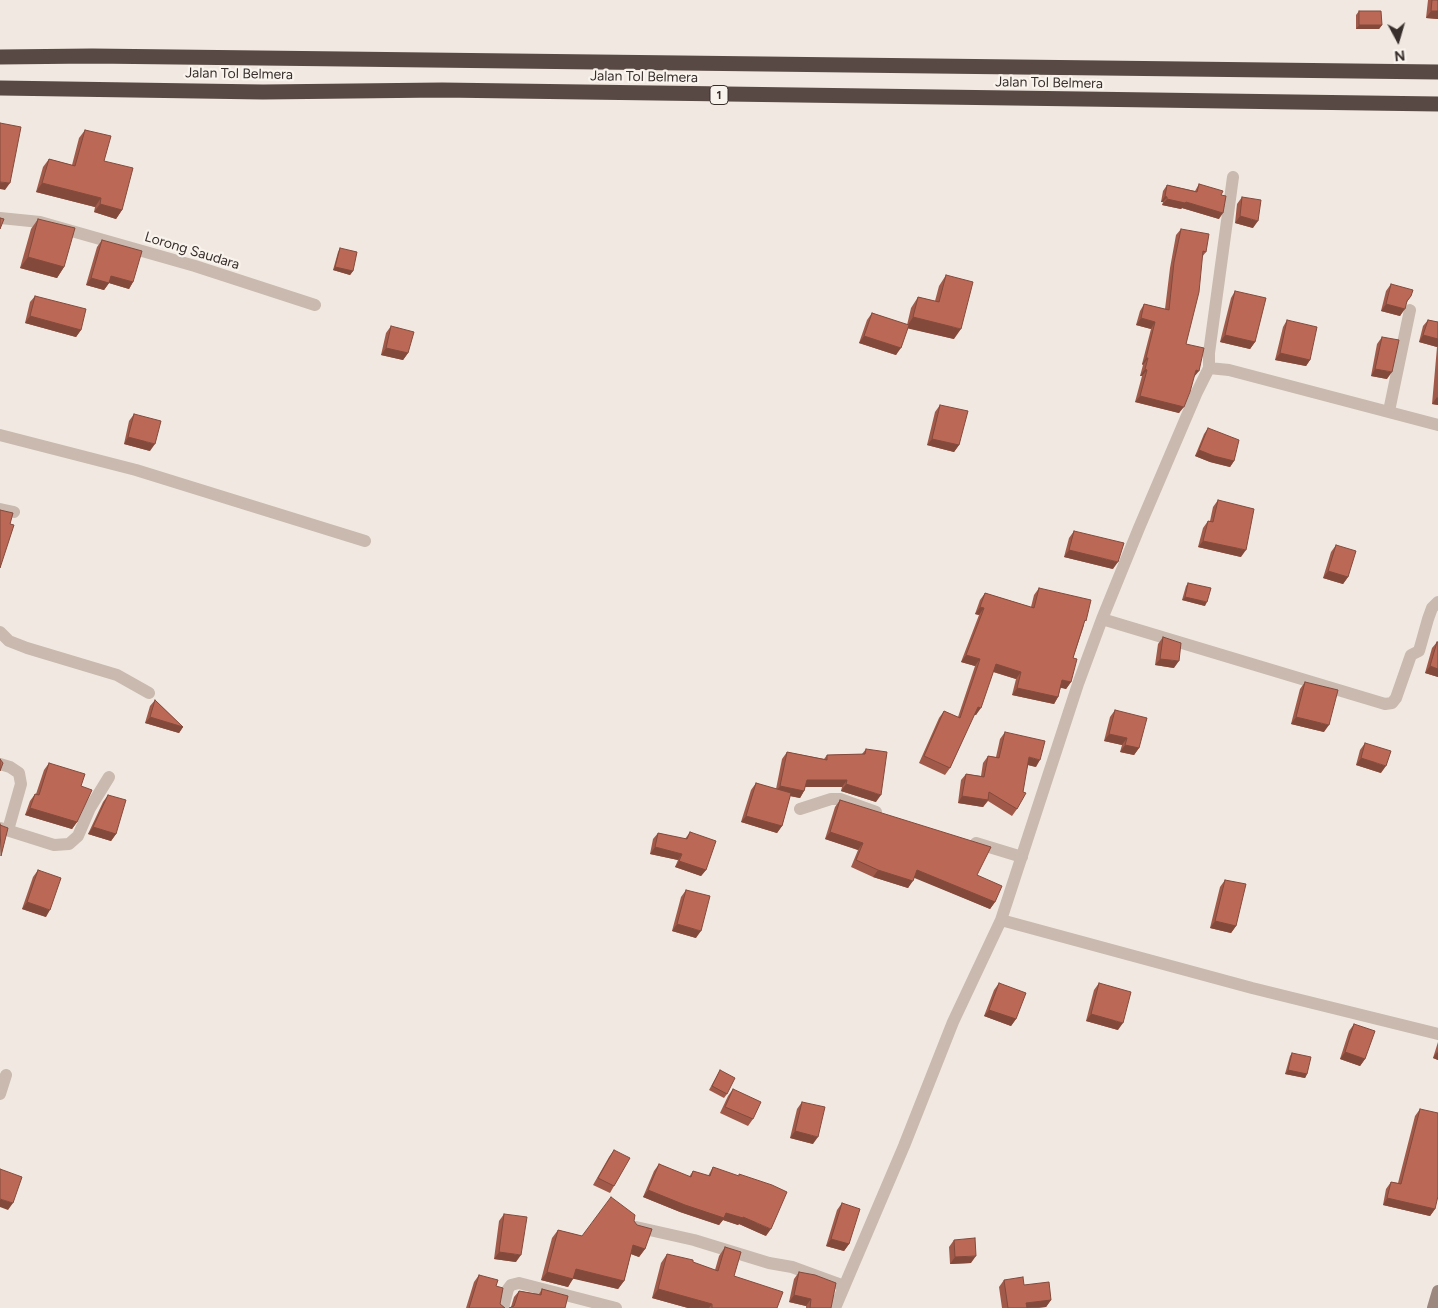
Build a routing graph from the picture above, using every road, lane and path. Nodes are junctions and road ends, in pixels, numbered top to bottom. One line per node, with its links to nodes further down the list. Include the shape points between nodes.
1 (0, 57): 2 (highway, Jalan Tol Belmera)
2 (1438, 72)
3 (0, 88): 4 (highway, Jalan Tol Belmera / 1, via 263,92 442,90)
4 (1438, 104)
5 (1233, 177): 9 (street)
6 (0, 218): 7 (street, Lorong Saudara, via 40,222 195,266)
7 (315, 306)
8 (1410, 310): 10 (street)
9 (1209, 368): 10 (street, via 1229,370); 17 (street)
10 (1389, 411): 11 (street)
11 (1438, 425)
12 (0, 435): 15 (street, via 136,470)
13 (0, 510): 14 (street)
14 (14, 512)
15 (365, 541)
16 (1438, 602): 17 (street, via 1432,608 1419,651 1411,655 1396,698 1385,704)
17 (1102, 619): 26 (street)
18 (0, 632): 19 (street, via 26,648 117,675)
19 (148, 693)
20 (0, 764): 24 (street, via 19,773 21,784)
21 (109, 777): 24 (street, via 78,836 69,844 54,845)
22 (800, 809): 23 (street, via 831,799)
23 (885, 815)
24 (4, 829)
25 (968, 841): 26 (street)
26 (1022, 857): 27 (street)
27 (1001, 920): 28 (street); 32 (street, via 953,1022)
28 (1438, 1034)
29 (6, 1075): 30 (street)
30 (0, 1094)
31 (636, 1227): 32 (street, via 792,1267)
32 (844, 1286): 36 (street)
33 (1438, 1291): 37 (street)
34 (503, 1308): 35 (street, via 508,1289 518,1283)
35 (616, 1308)
36 (835, 1308)
37 (1433, 1308)

